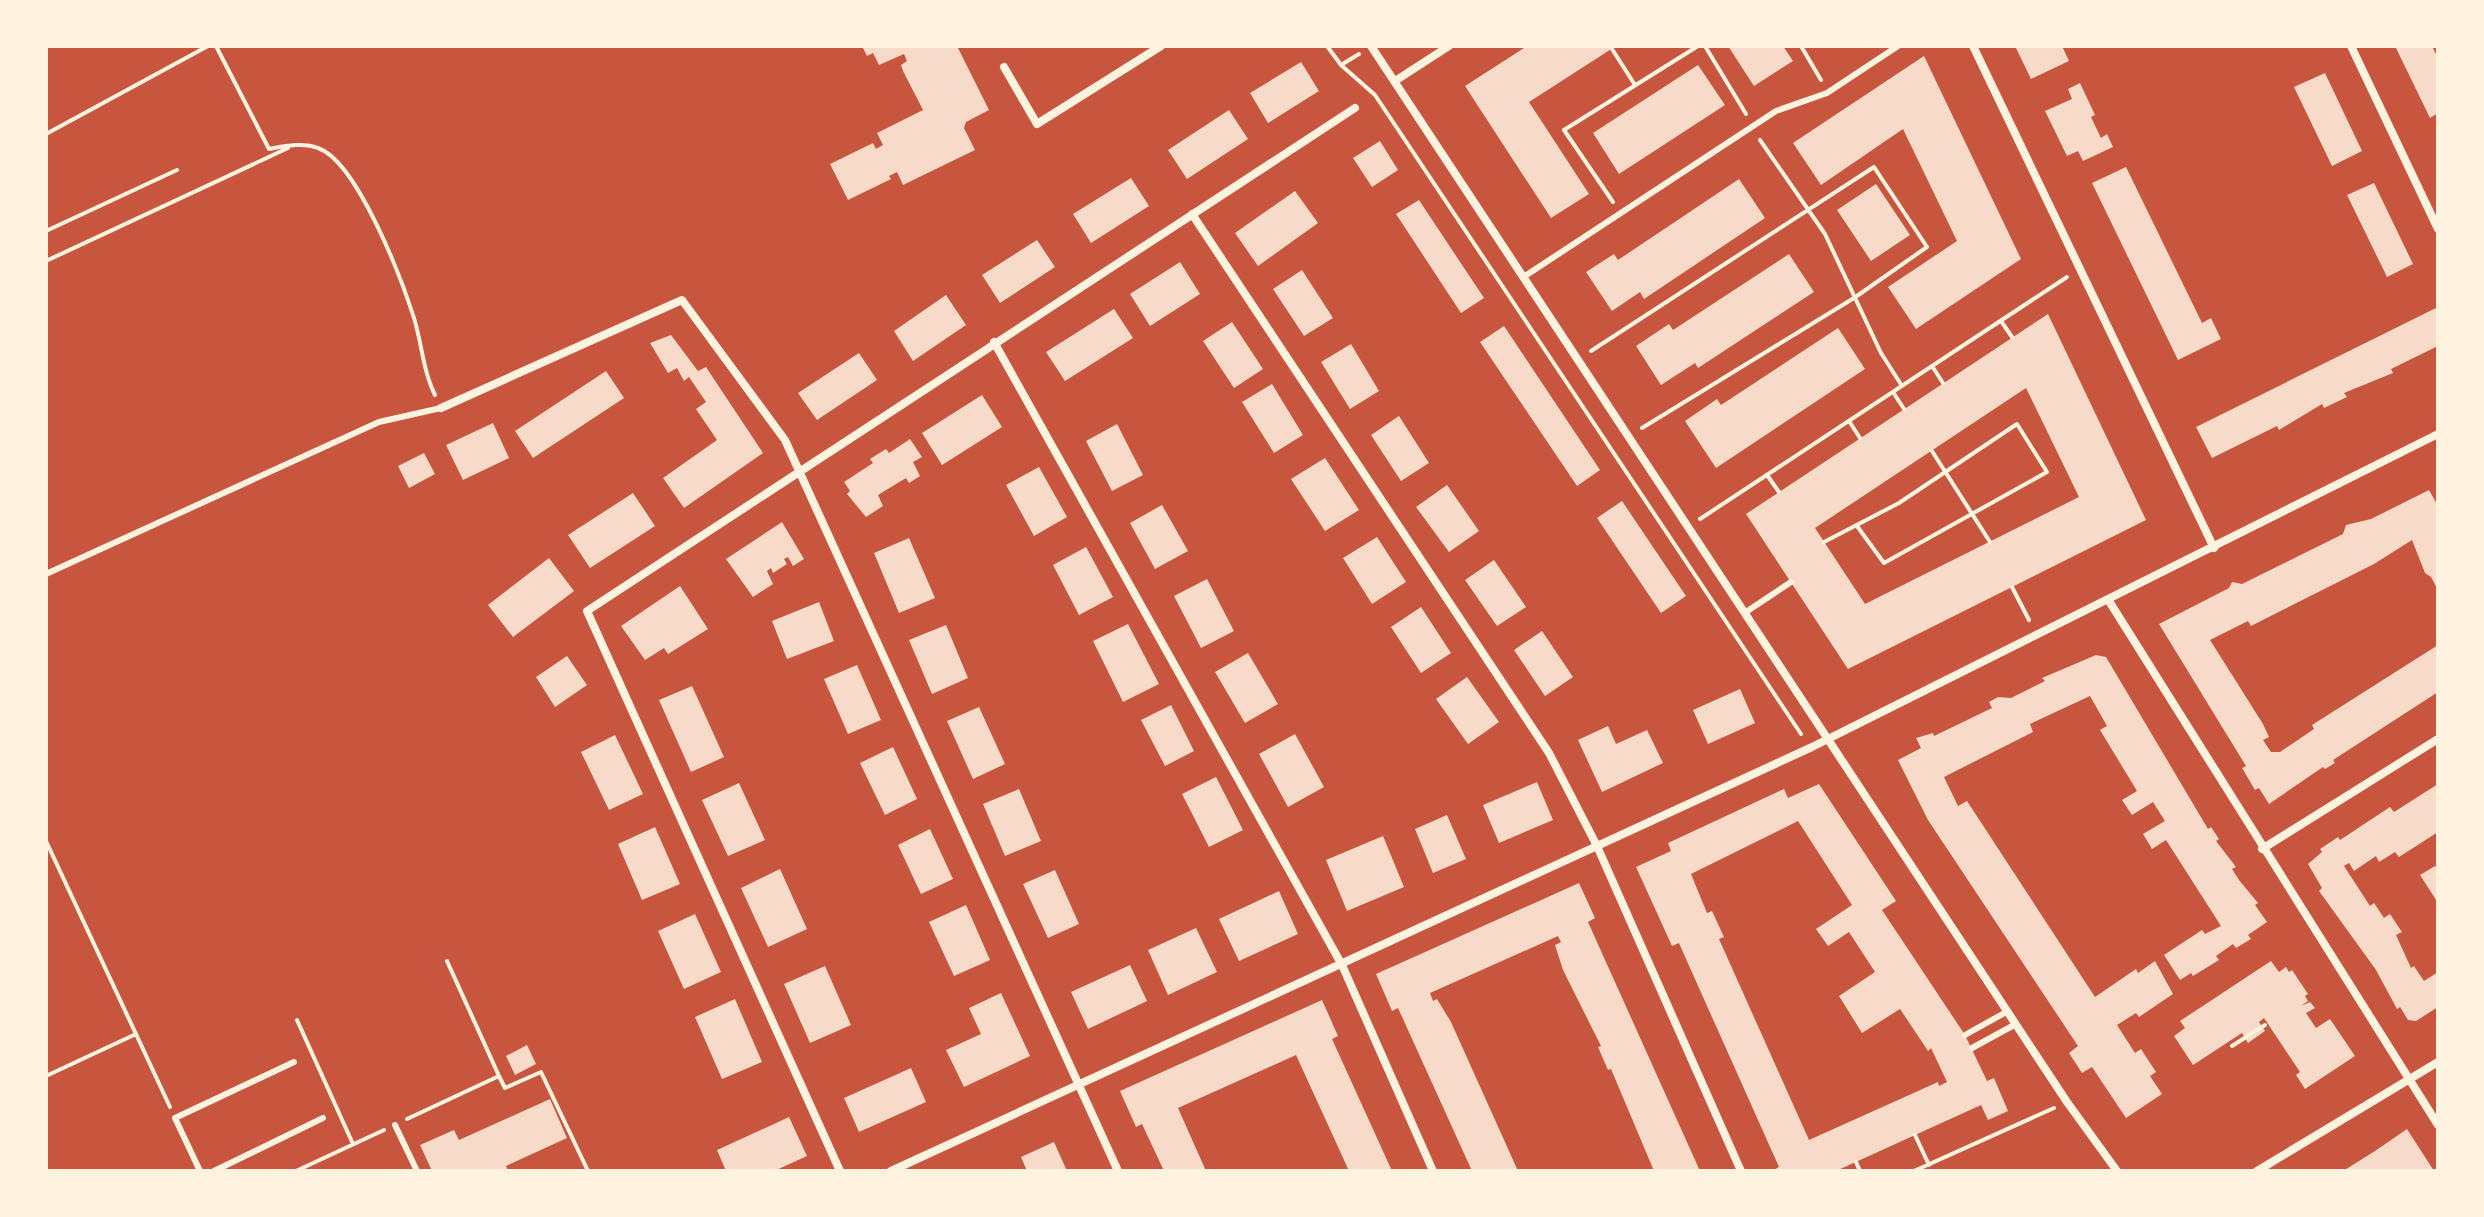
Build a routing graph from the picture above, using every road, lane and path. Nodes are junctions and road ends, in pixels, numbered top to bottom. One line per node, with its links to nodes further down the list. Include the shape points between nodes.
1 (208, 46): 21 (path)
2 (216, 46): 22 (path, via 269,149)
3 (1161, 46): 14 (street, via 1037,124)
4 (1327, 46): 18 (path)
5 (1371, 46): 15 (street)
6 (1449, 46): 15 (street)
7 (1698, 46): 16 (path)
8 (1705, 46): 20 (path)
9 (1801, 46): 17 (path)
10 (1898, 46): 17 (lane)
11 (1973, 46): 57 (street)
12 (2351, 46): 27 (street)
13 (1612, 49): 16 (path)
14 (1004, 67)
15 (1395, 81): 18 (path); 30 (street)
16 (1635, 85): 25 (path, via 1564,130)
17 (1827, 93): 20 (lane, via 1776,111)
18 (1375, 95): 19 (path); 64 (path)
19 (1355, 108): 26 (street)
20 (1753, 126): 24 (path, via 1771,160); 25 (lane)
21 (46, 134)
22 (294, 145): 29 (path); 41 (path, via 318,147 332,155 356,187 397,268 427,379)
23 (177, 170): 28 (path)
24 (1809, 208): 32 (path); 32 (path, via 1874,167 1927,247); 36 (path)
25 (1621, 213): 30 (lane)
26 (1192, 214): 35 (street); 68 (street, via 1549,753)
27 (2438, 229)
28 (46, 231)
29 (46, 261)
30 (1525, 276): 36 (street)
31 (2069, 276): 33 (path)
32 (1854, 298): 39 (path); 45 (path)
33 (2001, 321): 34 (path); 37 (path)
34 (2012, 337)
35 (994, 342): 49 (street); 71 (street)
36 (1580, 359): 45 (street)
37 (1932, 366): 38 (path); 39 (path)
38 (1943, 383)
39 (1902, 386): 40 (path)
40 (1893, 392): 42 (path); 43 (path)
41 (441, 408): 49 (street, via 682,300 785,440); 58 (lane, via 379,422)
42 (1904, 409)
43 (1849, 421): 46 (path); 50 (path)
44 (2438, 434): 57 (street)
45 (1630, 436): 62 (street)
46 (1860, 438)
47 (1932, 451): 48 (path)
48 (1947, 472): 52 (path); 52 (path, via 2017,424 2047,472); 54 (path)
49 (799, 473): 85 (street); 100 (street, via 587,611)
50 (1767, 475): 51 (path); 53 (path)
51 (1779, 492)
52 (1971, 512): 54 (path, via 1884,563); 56 (path)
53 (1700, 519)
54 (1857, 526): 55 (path)
55 (1824, 542)
56 (1990, 542)
57 (2214, 548): 61 (street)
58 (46, 574)
59 (1791, 582): 62 (lane)
60 (2012, 587): 63 (path)
61 (2109, 601): 63 (street); 69 (street)
62 (1746, 612): 65 (street)
63 (2037, 637): 65 (street)
64 (1791, 722)
65 (1829, 739): 68 (street); 72 (street)
66 (2438, 739): 69 (street)
67 (46, 841): 76 (path)
68 (1597, 846): 71 (street); 104 (street)
69 (2262, 849): 84 (street)
70 (447, 961): 83 (path)
71 (1342, 965): 85 (street); 103 (street)
72 (2008, 1011): 74 (street); 77 (lane)
73 (297, 1020): 92 (path)
74 (2016, 1024): 79 (lane); 86 (street)
75 (2265, 1025): 78 (path)
76 (136, 1034): 82 (path); 87 (path)
77 (1965, 1035)
78 (2232, 1046)
79 (1972, 1048)
80 (294, 1062): 87 (lane)
81 (2438, 1062): 84 (street)
82 (46, 1076)
83 (499, 1076): 89 (path); 99 (path, via 505,1088 541,1072)
84 (2409, 1080): 90 (street); 108 (street)
85 (1079, 1086): 101 (street); 102 (street)
86 (2067, 1102): 94 (path); 107 (street)
87 (175, 1118): 95 (lane)
88 (323, 1118): 96 (lane)
89 (395, 1125): 92 (path); 98 (lane)
90 (2438, 1125)
91 (1915, 1135): 94 (path)
92 (353, 1144): 97 (path)
93 (1856, 1162): 105 (path)
94 (1929, 1165): 106 (path)
95 (200, 1171)
96 (214, 1171)
97 (296, 1171)
98 (417, 1171)
99 (588, 1171)
100 (840, 1171)
101 (891, 1171)
102 (1118, 1171)
103 (1433, 1171)
104 (1741, 1171)
105 (1860, 1171)
106 (1914, 1171)
107 (2117, 1171)
108 (2257, 1171)

